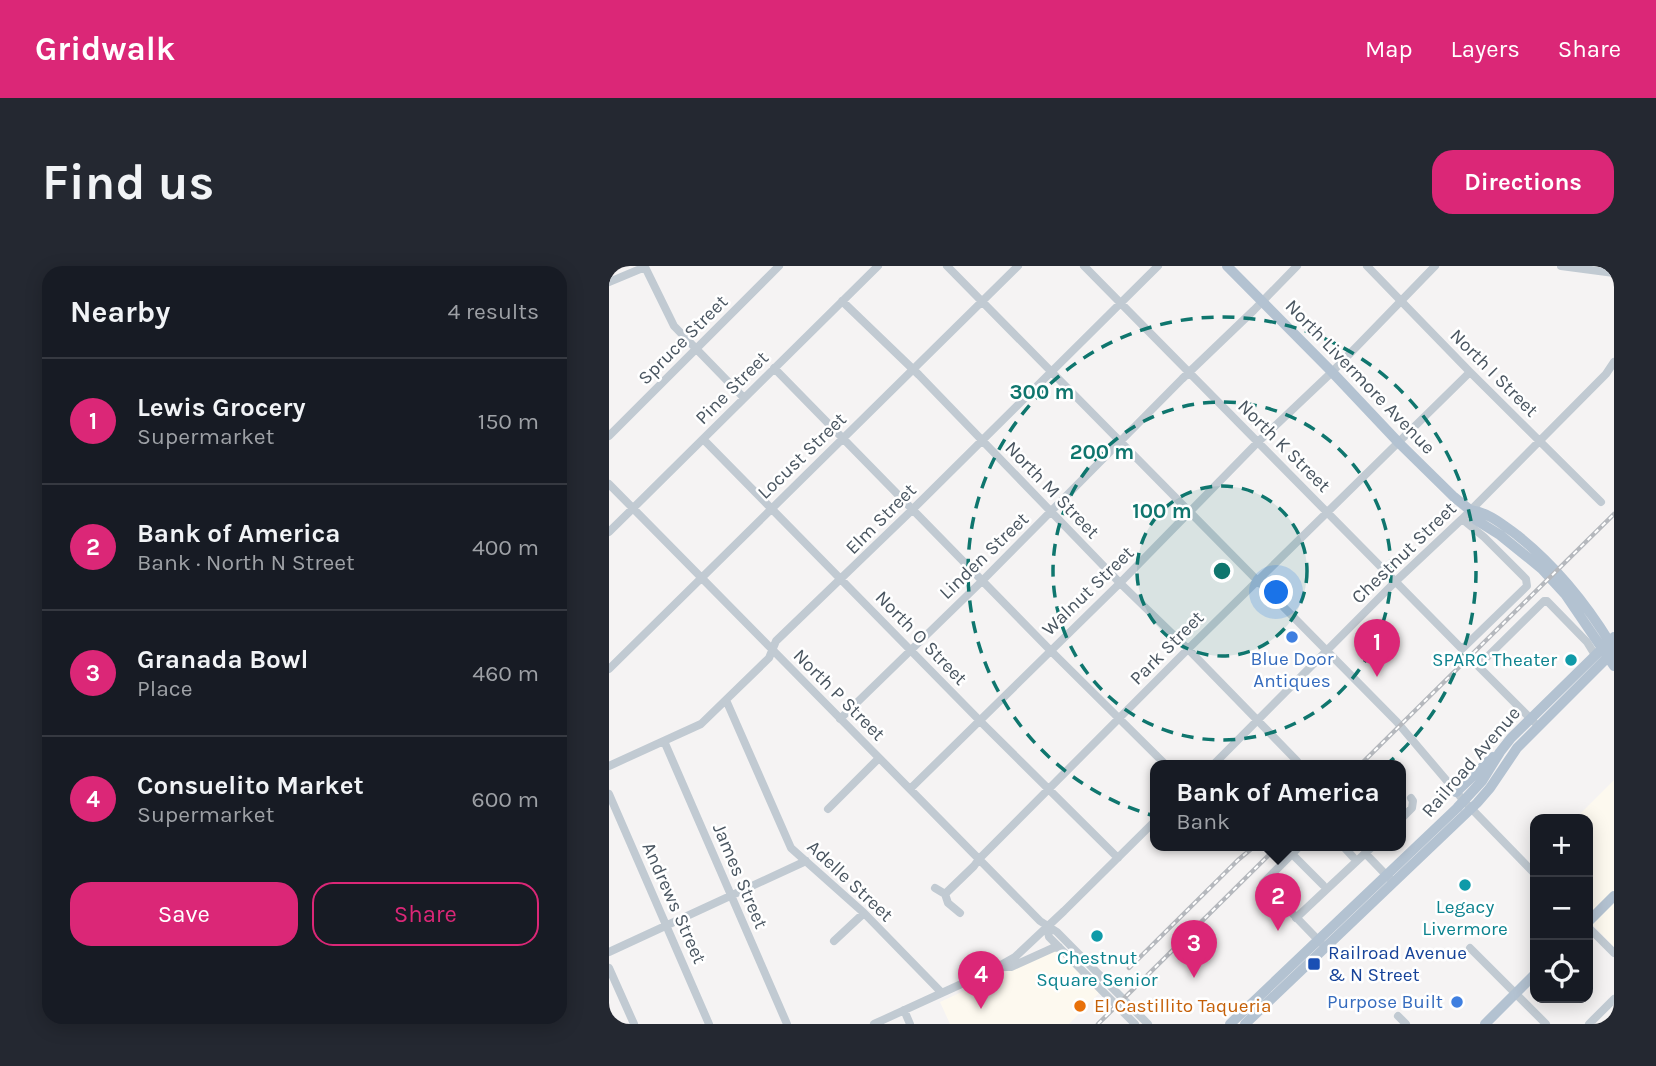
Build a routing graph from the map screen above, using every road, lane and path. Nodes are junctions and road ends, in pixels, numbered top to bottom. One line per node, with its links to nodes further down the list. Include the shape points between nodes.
1 (779, 266): 19 (street, Spruce Street)
2 (878, 266): 14 (street, Pine Street)
3 (947, 266): 15 (street)
4 (1018, 266): 15 (street, Locust Street)
5 (1084, 266): 18 (street, North K Street)
6 (1158, 266): 18 (street, Elm Street)
7 (1227, 266): 16 (main road, North Livermore Avenue)
8 (1297, 266): 16 (street, Linden Street)
9 (1367, 266): 17 (street, North I Street)
10 (1435, 266): 17 (street, Walnut Street)
11 (1561, 266): 12 (street)
12 (1614, 273)
13 (609, 282): 19 (street, via 645,267 674,326)
14 (842, 301): 21 (street, Pine Street); 22 (street, North M Street)
15 (982, 301): 22 (street, Locust Street); 23 (street)
16 (1263, 301): 24 (main road, North Livermore Avenue); 26 (street, Linden Street)
17 (1402, 301): 24 (street, Walnut Street); 25 (street, North I Street)
18 (1120, 303): 23 (street, Elm Street); 26 (street, North K Street)
19 (697, 348): 28 (street); 29 (street, Spruce Street)
20 (1614, 362): 27 (street, Chestnut Street)
21 (774, 368): 28 (street, Pine Street); 30 (street)
22 (912, 369): 30 (street, Locust Street); 32 (street, North M Street)
23 (1052, 371): 32 (street, Elm Street); 34 (street)
24 (1332, 372): 35 (street, Walnut Street); 36 (main road, North Livermore Avenue)
25 (1470, 372): 33 (street, North I Street); 36 (street, Park Street)
26 (1189, 373): 34 (street, Linden Street); 35 (street, North K Street)
27 (1610, 375): 33 (street, Chestnut Street)
28 (744, 398): 31 (street, Pine Street)
29 (609, 436)
30 (843, 438): 40 (street, Locust Street); 41 (street)
31 (703, 439): 39 (street, Pine Street); 40 (street, North O Street)
32 (982, 441): 41 (street, Elm Street); 44 (street, North M Street)
33 (1540, 441): 38 (street, North I Street); 42 (street, Chestnut Street)
34 (1120, 442): 43 (street); 44 (street, Linden Street)
35 (1258, 442): 43 (street, Walnut Street); 45 (street, North K Street)
36 (1399, 443): 42 (main road, North Livermore Avenue); 45 (street, Park Street)
37 (609, 484): 39 (street, North P Street)
38 (1601, 502)
39 (633, 508): 47 (street, Pine Street); 48 (street, North P Street)
40 (771, 509): 48 (street, Locust Street); 49 (street, North O Street)
41 (913, 509): 49 (street, Elm Street); 51 (street)
42 (1470, 510): 46 (street, Chestnut Street); 59 (main road, North Livermore Avenue, via 1505,526 1534,549 1572,588)
43 (1189, 511): 50 (street); 53 (street, Walnut Street)
44 (1052, 512): 51 (street, Linden Street); 53 (street, North M Street)
45 (1326, 512): 50 (street, Park Street); 52 (street, North K Street)
46 (1462, 519): 52 (street, Chestnut Street); 52 (street, North K Street, via 1528,583 1462,649)
47 (609, 532)
48 (701, 577): 56 (street, North P Street); 60 (street, Locust Street)
49 (841, 580): 54 (street, North O Street); 56 (street, Elm Street, via 776,641)
50 (1257, 580): 55 (street, Park Street); 58 (street)
51 (982, 581): 54 (street, Linden Street); 57 (street)
52 (1396, 581): 58 (street, Chestnut Street)
53 (1120, 583): 55 (street, North M Street); 57 (street, Walnut Street)
54 (911, 649): 63 (street, Linden Street); 64 (street, North O Street)
55 (1188, 649): 62 (street, Park Street); 65 (street, North M Street)
56 (773, 650): 61 (street, Elm Street); 63 (street, North P Street)
57 (1050, 650): 62 (street); 64 (street, Walnut Street)
58 (1327, 651): 65 (street, Chestnut Street); 76 (street, via 1397,722)
59 (1609, 651): 66 (main road, Railroad Avenue); 66 (street, via 1587,642 1544,601 1478,666)
60 (609, 669)
61 (726, 700): 67 (street, Elm Street, via 701,723); 91 (street, Adelle Street, via 791,848)
62 (1119, 718): 70 (street); 75 (street, Park Street)
63 (840, 719): 69 (street, North P Street)
64 (980, 720): 74 (street, Walnut Street); 75 (street, North O Street)
65 (1258, 721): 71 (street, Chestnut Street); 72 (street, North M Street)
66 (1535, 722): 68 (main road, Railroad Avenue); 79 (main road, Railroad Avenue, via 1490,788)
67 (664, 741): 73 (street, Elm Street); 97 (street, James Street)
68 (1506, 745): 76 (main road); 79 (main road, Railroad Avenue)
69 (879, 758): 74 (street, North P Street); 80 (street)
70 (1161, 760)
71 (1218, 760)
72 (1296, 760)
73 (609, 766)
74 (910, 789): 90 (street, North P Street)
75 (1048, 789): 89 (street, North O Street); 90 (street, Park Street)
76 (1456, 792): 79 (street)
77 (609, 794): 103 (street, Andrews Street)
78 (1411, 797): 81 (street, via 1412,808)
79 (1467, 805): 92 (street); 93 (main road, Railroad Avenue)
80 (828, 809)
81 (1406, 814)
82 (1150, 827): 89 (street)
83 (1296, 851): 87 (street)
84 (1348, 851): 88 (street)
85 (1367, 851): 86 (street)
86 (1365, 853): 93 (street); 101 (street)
87 (1293, 854): 94 (street); 101 (street, via 1263,883)
88 (1353, 857)
89 (1118, 858): 104 (street)
90 (979, 859): 96 (street, Park Street); 104 (street, North P Street)
91 (806, 861): 97 (street); 99 (street, Adelle Street)
92 (1530, 869)
93 (1391, 879): 107 (main road, Railroad Avenue)
94 (1323, 885)
95 (935, 888): 96 (street)
96 (945, 894): 100 (street)
97 (731, 896): 103 (street); 122 (street, James Street)
98 (1614, 896): 102 (main road)
99 (863, 913): 106 (street); 115 (street, Adelle Street)
100 (960, 913)
101 (1296, 918): 107 (street)
102 (1593, 919)
103 (667, 926): 110 (street); 121 (street, Andrews Street)
104 (1047, 927): 108 (street, North P Street); 112 (street); 126 (street, North P Street)
105 (1593, 930): 111 (street)
106 (834, 941)
107 (1322, 944): 127 (main road, Railroad Avenue); 128 (main road, Railroad Avenue)
108 (1059, 947): 112 (street, via 1011,967); 125 (street, North P Street)
109 (1470, 948): 116 (street)
110 (609, 952)
111 (1614, 953)
112 (998, 967): 115 (street)
113 (609, 968): 120 (street)
114 (1530, 979): 116 (main road)
115 (942, 993): 118 (street)
116 (1515, 994): 130 (main road); 131 (street)
117 (1614, 999): 132 (street)
118 (904, 1010): 123 (street); 124 (street)
119 (1398, 1016): 129 (street)
120 (633, 1024)
121 (709, 1024)
122 (787, 1024)
123 (874, 1024)
124 (910, 1024)
125 (1135, 1024)
126 (1148, 1024)
127 (1230, 1024)
128 (1245, 1024)
129 (1406, 1024)
130 (1485, 1024)
131 (1546, 1024)
132 (1589, 1024)

